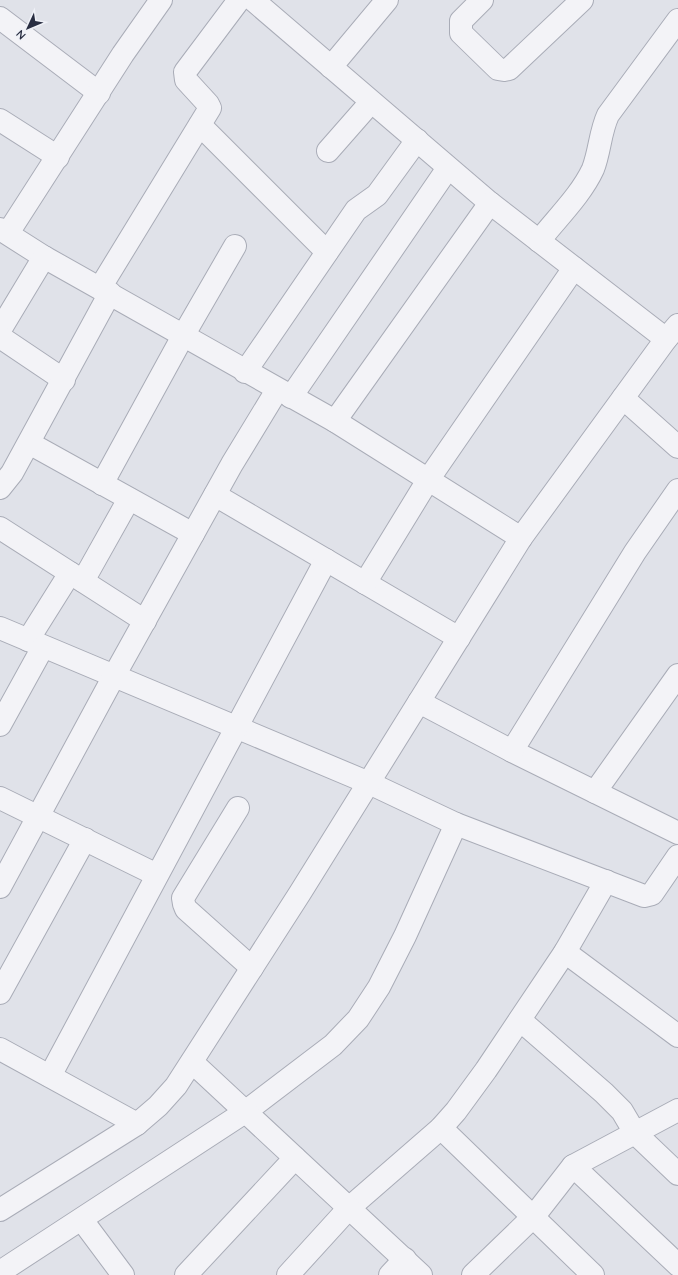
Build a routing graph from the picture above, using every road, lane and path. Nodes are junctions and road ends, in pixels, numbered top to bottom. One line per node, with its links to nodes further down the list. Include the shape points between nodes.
1 (161, 0): 10 (street)
2 (239, 0): 13 (street, via 185,72 186,80 210,108)
3 (253, 0): 9 (street)
4 (387, 0): 9 (street)
5 (482, 0): 6 (street, via 461,21 461,33 498,69 504,70)
6 (582, 0)
7 (0, 18): 10 (street)
8 (678, 20): 20 (street, via 608,115 587,181)
9 (331, 67): 11 (street)
10 (98, 93): 16 (street)
11 (371, 102): 14 (street); 15 (street)
12 (0, 120): 16 (street)
13 (200, 125): 22 (street); 25 (street)
14 (417, 140): 17 (street); 22 (street, via 377,195 356,210)
15 (328, 152)
16 (58, 157): 19 (street)
17 (448, 168): 18 (street); 32 (street)
18 (490, 203): 20 (street); 34 (street)
19 (4, 231): 23 (street)
20 (540, 241): 24 (street)
21 (235, 246): 28 (street)
22 (328, 252): 30 (street)
23 (44, 257): 25 (street); 26 (street)
24 (574, 268): 27 (street); 38 (street)
25 (105, 290): 28 (street); 31 (street)
26 (0, 330)
27 (674, 331): 33 (street)
28 (183, 336): 30 (street); 39 (street)
29 (0, 337): 31 (street)
30 (245, 372): 32 (street)
31 (64, 380): 35 (street)
32 (284, 394): 34 (street); 41 (street)
33 (623, 398): 36 (street); 45 (street)
34 (335, 421): 38 (street)
35 (29, 443): 37 (street); 39 (street)
36 (678, 447)
37 (4, 475)
38 (428, 480): 45 (street); 48 (street)
39 (102, 484): 42 (street)
40 (678, 490): 58 (street, via 635,552)
41 (215, 495): 44 (street); 46 (street)
42 (129, 499): 44 (street); 47 (street)
43 (0, 528): 47 (street)
44 (193, 534): 49 (street)
45 (521, 538): 51 (street)
46 (326, 560): 48 (street); 57 (street)
47 (77, 577): 49 (street); 52 (street)
48 (365, 583): 51 (street)
49 (145, 621): 54 (street)
50 (0, 628): 52 (street)
51 (459, 638): 55 (street)
52 (36, 643): 54 (street); 56 (street)
53 (678, 675): 60 (street)
54 (114, 676): 57 (street); 63 (street)
55 (419, 702): 58 (street); 59 (street)
56 (0, 725)
57 (235, 728): 59 (street); 68 (street)
58 (512, 751): 60 (street)
59 (369, 783): 64 (street); 72 (street)
60 (595, 792): 65 (street)
61 (0, 798): 63 (street)
62 (238, 808): 72 (street, via 184,898 184,904 186,909)
63 (39, 817): 66 (street); 70 (street)
64 (456, 824): 69 (street); 80 (street, via 405,936 379,987 358,1019 333,1045)
65 (678, 833)
66 (85, 839): 68 (street); 73 (street)
67 (678, 856): 69 (street, via 658,887 649,896)
68 (157, 875): 78 (street)
69 (606, 881): 71 (street)
70 (0, 888)
71 (565, 952): 74 (street); 75 (street)
72 (252, 968): 77 (street)
73 (0, 993)
74 (520, 1020): 82 (street, via 486,1070); 83 (street, via 622,1111)
75 (678, 1036)
76 (0, 1049): 78 (street)
77 (192, 1062): 80 (street); 81 (street, via 176,1086)
78 (50, 1076): 81 (street)
79 (678, 1110): 83 (street)
80 (245, 1112): 84 (street); 90 (street)
81 (137, 1124): 88 (street)
82 (441, 1128): 87 (street); 89 (street)
83 (635, 1133): 85 (street); 86 (street)
84 (295, 1158): 87 (street); 95 (street)
85 (573, 1166): 89 (street); 91 (street)
86 (678, 1174)
87 (349, 1208): 92 (street); 96 (street)
88 (0, 1210)
89 (534, 1216): 98 (street); 99 (street)
90 (82, 1220): 93 (street); 94 (street)
91 (678, 1264)
92 (397, 1267): 97 (street)
93 (9, 1271)
94 (123, 1275)
95 (186, 1275)
96 (288, 1275)
97 (422, 1275)
98 (473, 1275)
99 (593, 1275)

